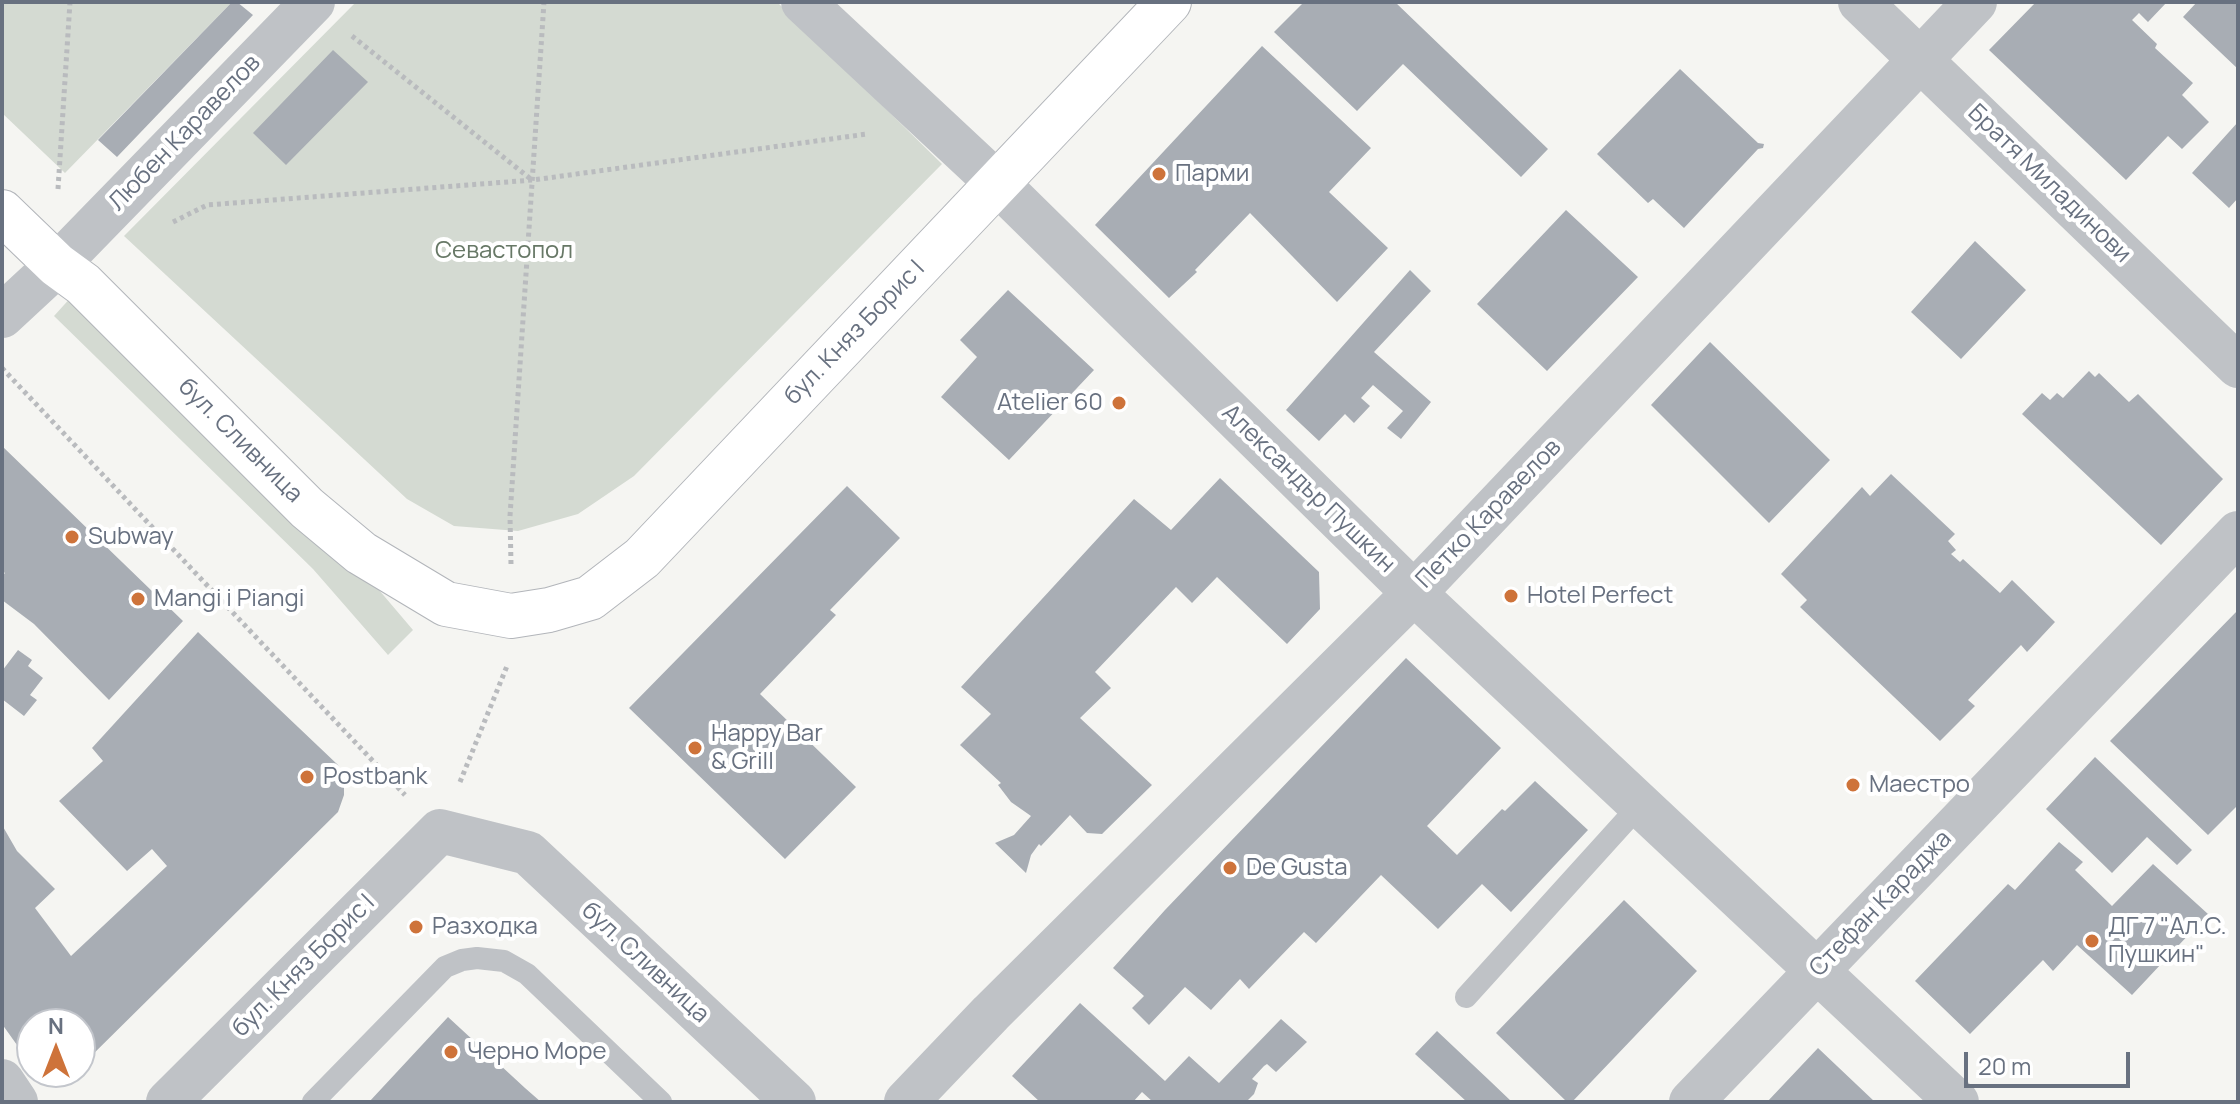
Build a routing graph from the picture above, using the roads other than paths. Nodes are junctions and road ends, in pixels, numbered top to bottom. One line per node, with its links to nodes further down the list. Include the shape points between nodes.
1 (313, 2): 9 (street, Любен Каравелов)
2 (803, 2): 7 (street, Александър Пушкин)
3 (1169, 2): 7 (main road, бул. Княз Борис I)
4 (1860, 2): 6 (street, Братя Миладинови)
5 (1975, 2): 6 (street, Петко Каравелов)
6 (1920, 60): 11 (street, Братя Миладинови); 13 (street, Петко Каравелов)
7 (998, 184): 13 (street, Александър Пушкин); 14 (main road, бул. Княз Борис I, via 642,558 590,598)
8 (11, 221): 9 (main road, бул. Сливница)
9 (57, 265): 10 (street, Любен Каравелов); 14 (main road, бул. Сливница, via 83,284 307,508 361,553 446,604)
10 (2, 316)
11 (2238, 366)
12 (2238, 533): 17 (street, Стефан Караджа)
13 (1414, 593): 15 (street, Александър Пушкин); 23 (street, Петко Каравелов)
14 (511, 616)
15 (1639, 806): 17 (street, Александър Пушкин); 18 (lane)
16 (440, 831): 19 (street, бул. Княз Борис I); 22 (street, бул. Сливница, via 528,853)
17 (1816, 972): 24 (street, Стефан Караджа); 25 (street, Александър Пушкин)
18 (1466, 997)
19 (168, 1102)
20 (313, 1102): 21 (lane, via 445,967 477,958 504,961 527,974)
21 (661, 1102)
22 (794, 1102)
23 (906, 1102)
24 (1691, 1102)
25 (1957, 1102)

